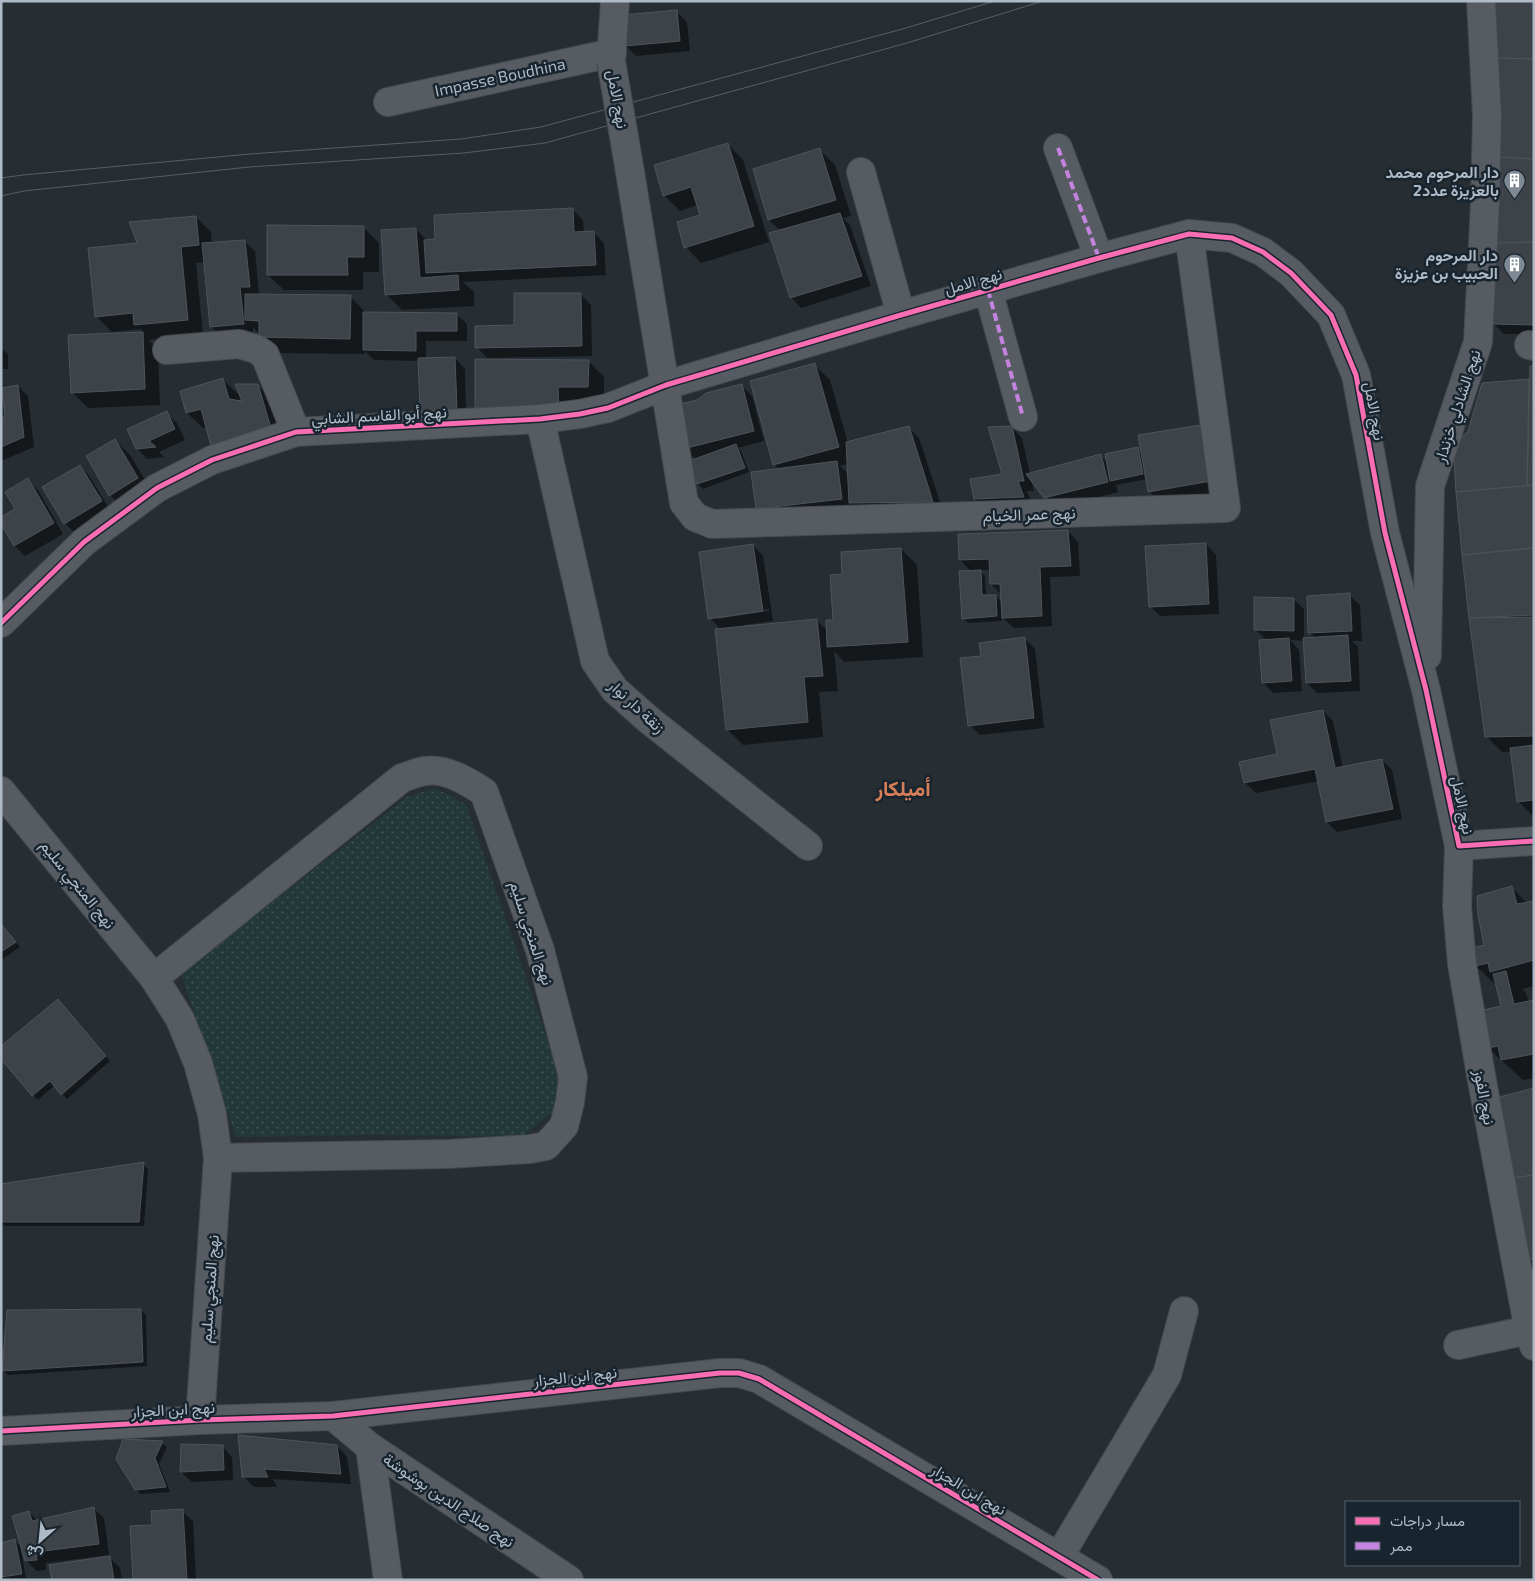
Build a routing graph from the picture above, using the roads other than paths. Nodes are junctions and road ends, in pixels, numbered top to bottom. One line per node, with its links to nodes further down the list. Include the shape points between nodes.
1 (615, 1): 3 (street, نهج الامل)
2 (1481, 1): 17 (street, نهج الشادلي خزندار, via 1486,116 1478,342 1430,486)
3 (612, 57): 4 (street, Impasse Boudhina); 12 (street, نهج الامل, bridge)
4 (388, 102)
5 (1058, 148): 8 (street)
6 (860, 172): 10 (street)
7 (1189, 234): 8 (street, نهج الامل); 12 (street, نهج عمر الخيام, via 1226,508 712,524 695,517 684,503); 17 (street, نهج الامل, via 1232,238 1263,252 1291,273 1331,315 1356,375 1385,533)
8 (1099, 258): 9 (street, نهج الامل)
9 (988, 290): 10 (street, نهج الامل); 13 (street)
10 (901, 315): 12 (street, نهج الامل)
11 (167, 350): 15 (street, via 239,344 265,354)
12 (666, 385): 14 (street, نهج أبو القاسم الشابي, via 608,408)
13 (1023, 417)
14 (540, 419): 15 (street, نهج أبو القاسم الشابي); 20 (street, زنقة دار نوار, via 595,661 616,690 649,720)
15 (296, 432): 16 (street, نهج أبو القاسم الشابي, via 212,460 157,488 84,542)
16 (1, 623)
17 (1426, 690): 21 (street, نهج الامل)
18 (1, 791): 22 (street, نهج المنجي سليم)
19 (1534, 841): 21 (street, نهج الامل)
20 (808, 846)
21 (1459, 846): 25 (street, نهج الفوز, via 1457,906 1462,964)
22 (154, 978): 23 (street, نهج المنجي سليم, via 180,1019 198,1063 212,1114); 23 (street, نهج المنجي سليم, via 402,778 439,770 466,780 484,792 540,950 572,1077 564,1126 546,1146 530,1149 448,1154)
23 (218, 1158): 28 (street, نهج المنجي سليم)
24 (1184, 1311): 31 (street, via 1167,1375)
25 (1532, 1335): 26 (street)
26 (1458, 1345)
27 (333, 1416): 28 (street, نهج ابن الجزار); 30 (street, نهج صلاح الدين بوشوشة); 31 (street, نهج ابن الجزار, via 739,1373 759,1379)
28 (200, 1420): 29 (street, نهج ابن الجزار)
29 (1, 1431)
30 (370, 1447): 32 (street); 33 (street, نهج صلاح الدين بوشوشة)
31 (1059, 1557): 34 (street, نهج ابن الجزار)
32 (388, 1580)
33 (569, 1580)
34 (1098, 1580)

